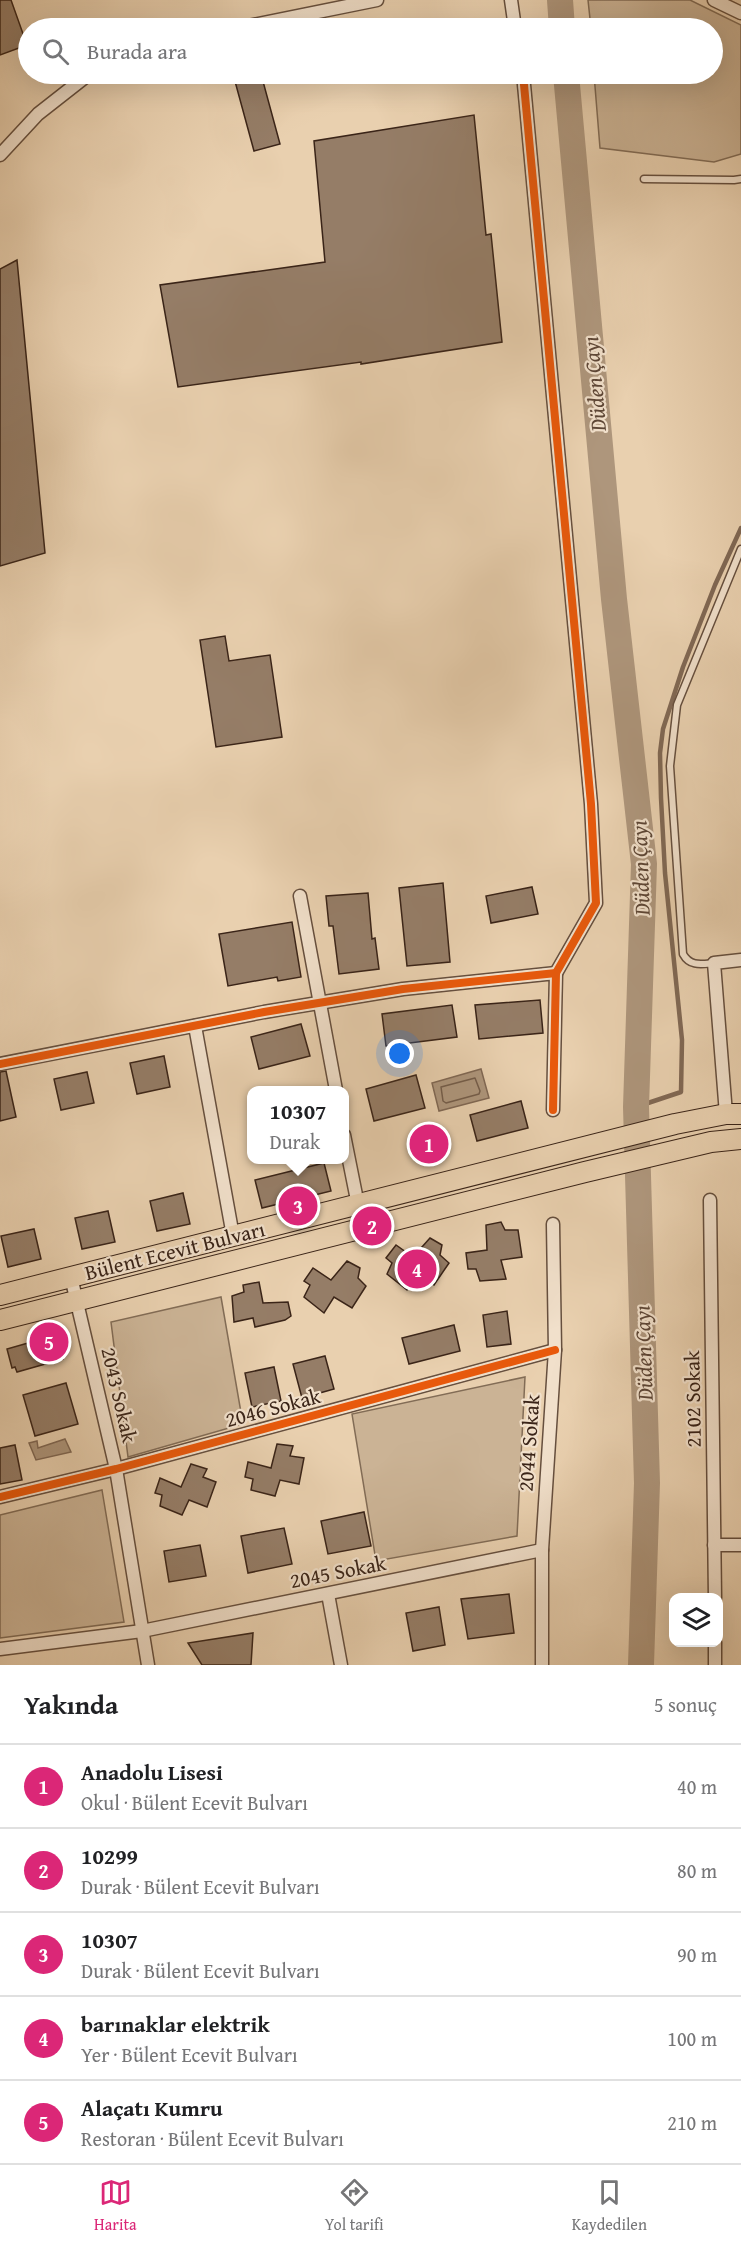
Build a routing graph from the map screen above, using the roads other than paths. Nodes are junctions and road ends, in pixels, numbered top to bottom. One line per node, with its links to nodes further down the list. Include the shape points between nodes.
1 (377, 0): 5 (street)
2 (510, 0): 6 (street)
3 (714, 0): 4 (street)
4 (741, 14)
5 (287, 18)
6 (513, 18)
7 (76, 84): 9 (street, via 39,114)
8 (524, 84): 16 (street, via 590,792 596,903)
9 (0, 154)
10 (644, 179): 11 (lane)
11 (741, 179)
12 (741, 549): 15 (lane, via 677,705 671,746 683,954 696,964)
13 (300, 896): 17 (street)
14 (741, 960): 15 (street)
15 (714, 963): 22 (street)
16 (556, 974): 17 (street); 21 (street)
17 (318, 1002): 18 (street); 20 (street)
18 (195, 1026): 19 (street); 28 (street)
19 (0, 1064)
20 (335, 1086)
21 (553, 1110)
22 (734, 1114): 26 (main road, Bülent Ecevit Bulvarı, via 675,1124)
23 (741, 1139): 31 (main road, Bülent Ecevit Bulvarı, via 711,1142 585,1172)
24 (349, 1157): 26 (street)
25 (710, 1200): 36 (street, 2102 Sokak)
26 (358, 1205): 28 (main road, Bülent Ecevit Bulvarı)
27 (553, 1224): 33 (street, 2044 Sokak)
28 (233, 1236): 29 (main road, Bülent Ecevit Bulvarı)
29 (71, 1277): 30 (main road, Bülent Ecevit Bulvarı); 31 (street, 2043 Sokak)
30 (0, 1294)
31 (78, 1300): 32 (main road, Bülent Ecevit Bulvarı); 34 (street, 2043 Sokak)
32 (0, 1320)
33 (555, 1350): 34 (street, 2046 Sokak); 38 (street, 2044 Sokak)
34 (116, 1469): 35 (street, 2046 Sokak); 41 (street, 2043 Sokak)
35 (0, 1497)
36 (714, 1545): 37 (street); 39 (street, 2102 Sokak)
37 (741, 1545)
38 (542, 1550): 40 (street, 2045 Sokak); 46 (street, 2044 Sokak)
39 (715, 1593)
40 (328, 1594): 41 (street, 2045 Sokak); 45 (street)
41 (142, 1631): 43 (street, 2045 Sokak); 44 (street, 2043 Sokak)
42 (715, 1647): 47 (street)
43 (0, 1649)
44 (148, 1665)
45 (341, 1665)
46 (542, 1665)
47 (715, 1665)

